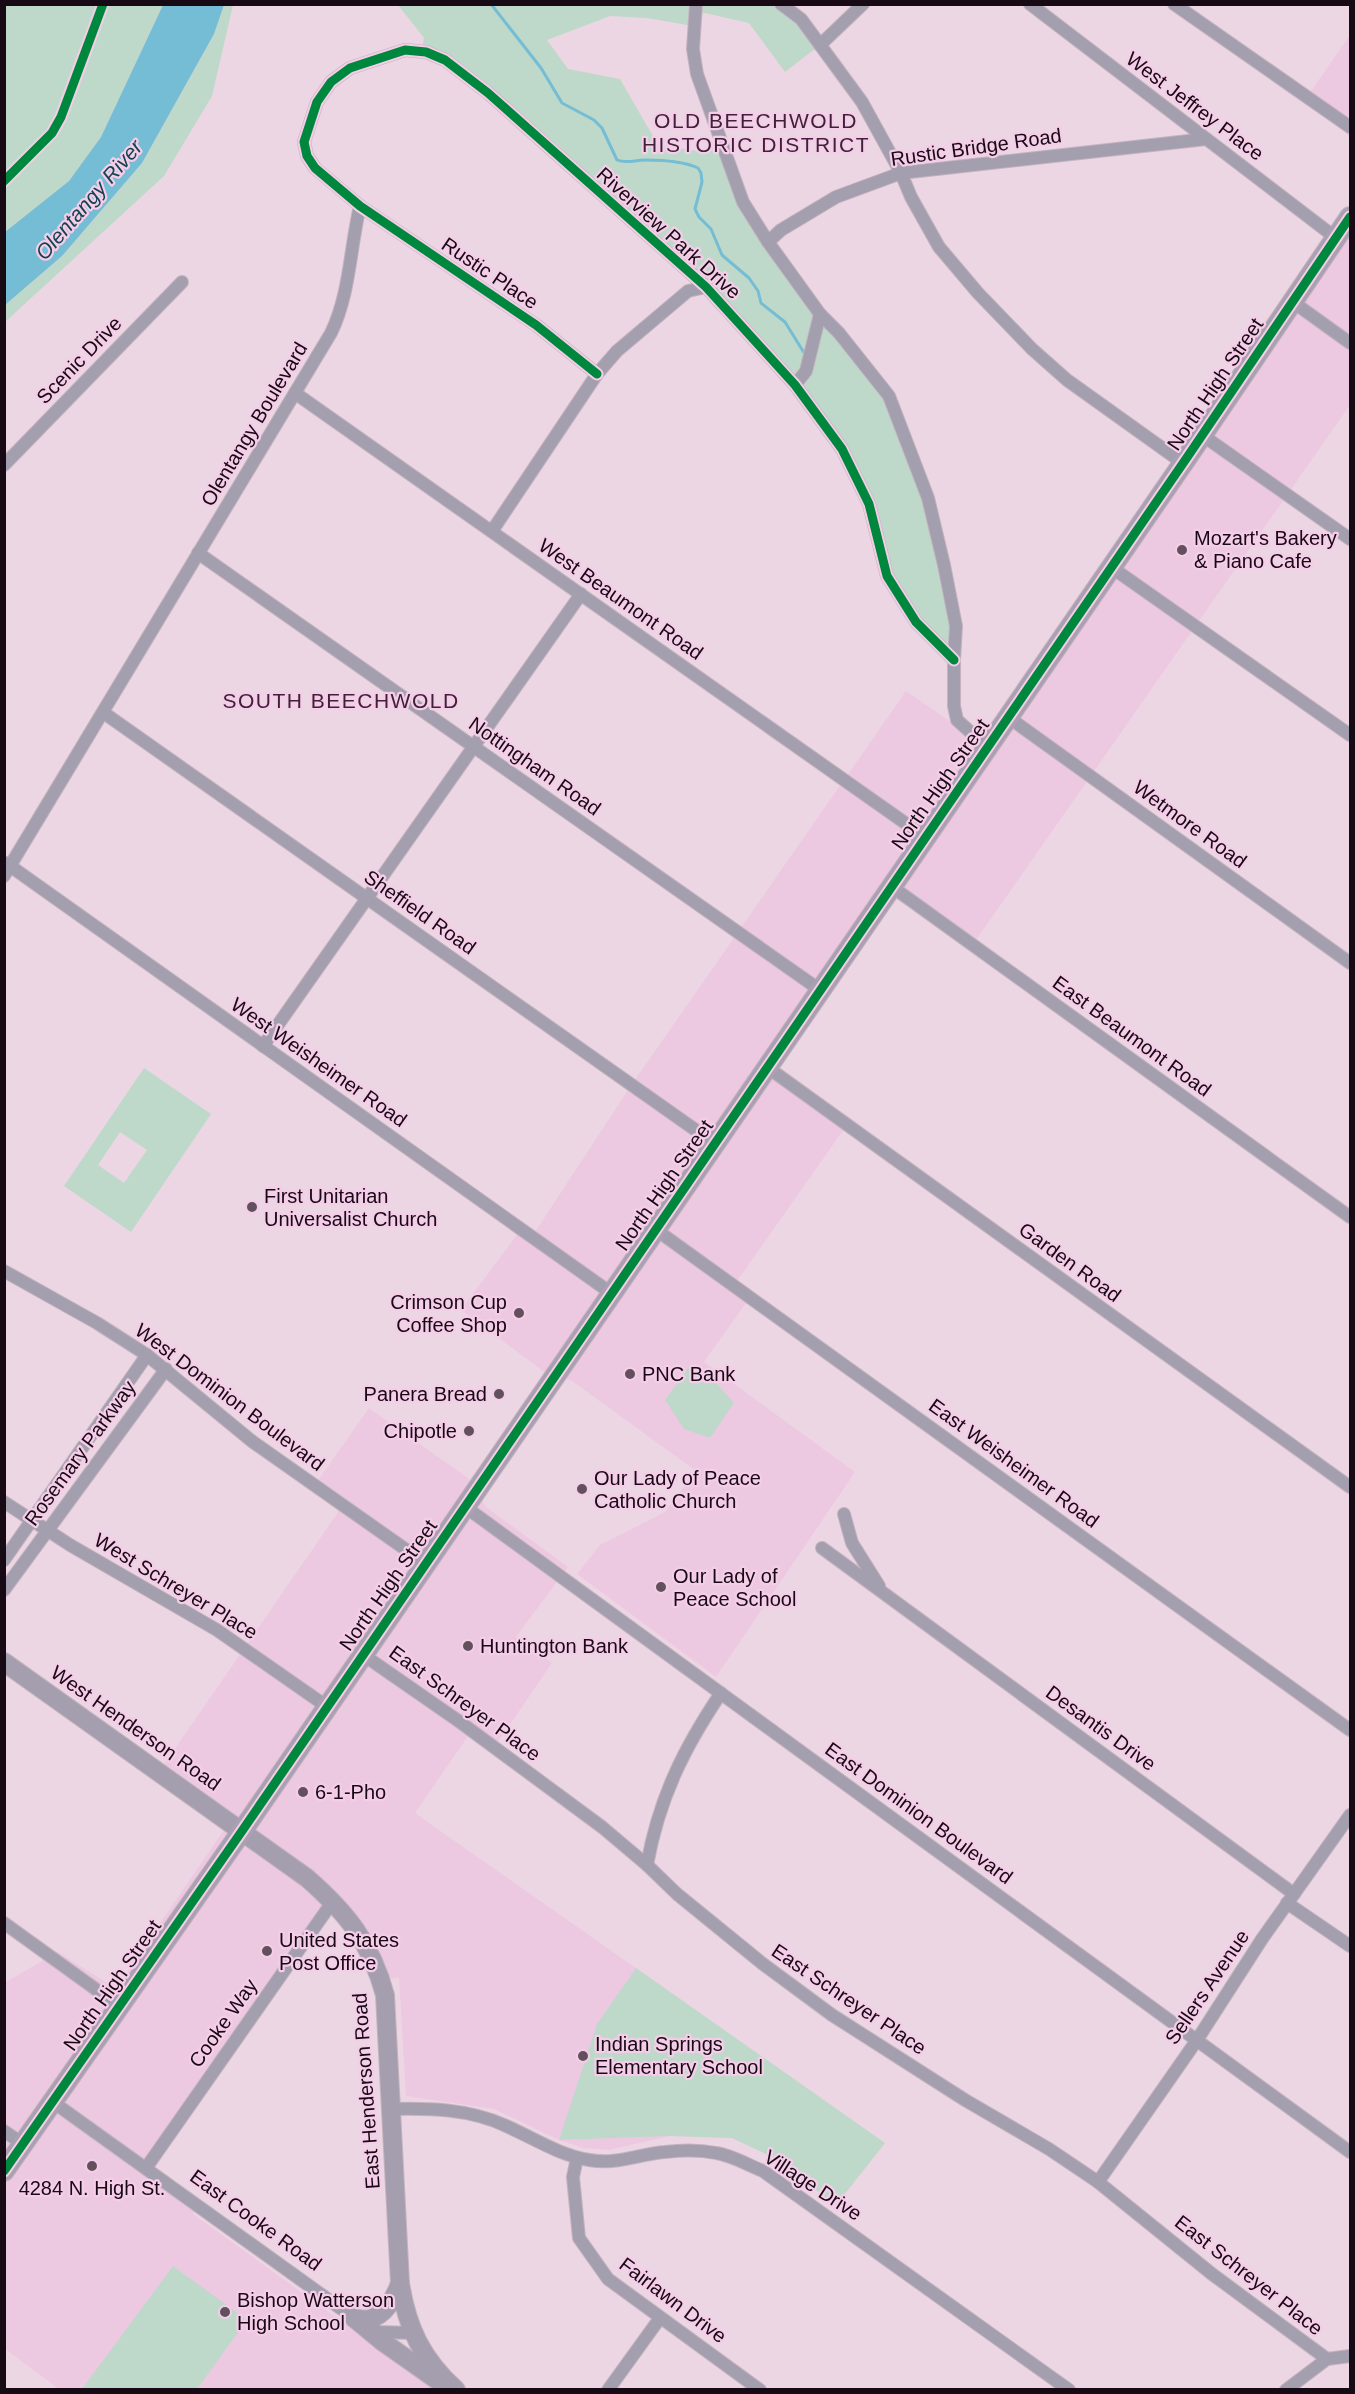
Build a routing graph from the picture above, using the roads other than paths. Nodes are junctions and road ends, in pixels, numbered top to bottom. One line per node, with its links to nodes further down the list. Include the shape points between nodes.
1 (696, 4): 13 (street, via 693,49 697,74 743,202)
2 (781, 4): 6 (street, via 801,19)
3 (863, 4): 6 (street)
4 (1030, 4): 8 (street, West Jeffrey Place)
5 (1174, 4): 7 (street)
6 (820, 45): 9 (street, via 862,102)
7 (1350, 127)
8 (1206, 139): 9 (street, Rustic Bridge Road); 12 (street, West Jeffrey Place)
9 (901, 173): 13 (street, Rustic Bridge Road, via 836,197); 23 (street, via 939,247 1032,350 1067,380)
10 (360, 206): 15 (street, Riverview Park Drive, via 326,179 307,156 304,142 317,102 331,82 350,68 405,50 426,52 445,60 488,93); 19 (street, Rustic Place, via 536,325); 21 (street, Olentangy Boulevard, via 340,315)
11 (1350, 217): 12 (main road, North High Street)
12 (1336, 238): 16 (main road, North High Street)
13 (768, 242): 17 (street)
14 (182, 282): 24 (street, Scenic Drive)
15 (706, 287): 19 (street, via 688,291 617,351); 20 (street, Riverview Park Drive)
16 (1293, 302): 18 (street); 22 (main road, North High Street)
17 (820, 314): 20 (street, via 806,371); 30 (street, via 889,396 928,498 956,626)
18 (1350, 343)
19 (597, 374): 25 (street)
20 (795, 385): 30 (street, Riverview Park Drive, via 842,449 870,504 887,576 916,622)
21 (295, 393): 25 (street, West Beaumont Road); 27 (street, Olentangy Boulevard)
22 (1202, 435): 23 (main road, North High Street); 26 (street)
23 (1183, 463): 28 (main road, North High Street)
24 (4, 465)
25 (492, 531): 29 (street, West Beaumont Road)
26 (1350, 539)
27 (198, 553): 31 (street, Olentangy Boulevard); 34 (street, Nottingham Road)
28 (1111, 567): 32 (main road, North High Street); 33 (street)
29 (581, 594): 34 (street); 36 (street, West Beaumont Road)
30 (954, 660): 35 (street, via 957,720)
31 (104, 713): 37 (street, Olentangy Boulevard); 39 (street, Sheffield Road)
32 (1008, 717): 35 (main road, North High Street); 40 (street, Wetmore Road)
33 (1350, 735)
34 (474, 746): 39 (street); 41 (street, Nottingham Road)
35 (987, 747): 36 (main road, North High Street)
36 (925, 837): 38 (main road, North High Street)
37 (7, 868): 42 (street, West Weisheimer Road)
38 (891, 886): 41 (main road, North High Street); 45 (street, East Beaumont Road)
39 (367, 898): 42 (street); 44 (street, Sheffield Road)
40 (1350, 963)
41 (820, 990): 43 (main road, North High Street)
42 (263, 1046): 48 (street, West Weisheimer Road)
43 (767, 1066): 44 (main road, North High Street); 51 (street, Garden Road)
44 (714, 1143): 46 (main road, North High Street)
45 (1350, 1216)
46 (655, 1229): 48 (main road, North High Street); 66 (street, East Weisheimer Road)
47 (4, 1271): 49 (street, West Dominion Boulevard)
48 (611, 1293): 53 (main road, North High Street)
49 (147, 1354): 50 (street, West Dominion Boulevard); 55 (street, Rosemary Parkway)
50 (166, 1369): 56 (street, Rosemary Parkway); 59 (street, West Dominion Boulevard, via 253,1443)
51 (1350, 1487)
52 (4, 1502): 55 (street, West Schreyer Place)
53 (464, 1506): 59 (main road, North High Street); 64 (street, East Dominion Boulevard)
54 (844, 1514): 61 (street, Desantis Drive, via 852,1543)
55 (31, 1521): 56 (street, West Schreyer Place); 58 (street, Rosemary Parkway)
56 (47, 1531): 60 (street, Rosemary Parkway); 65 (street, West Schreyer Place, via 217,1630)
57 (822, 1548): 61 (street, Desantis Drive)
58 (4, 1560)
59 (425, 1563): 62 (main road, North High Street)
60 (4, 1590)
61 (885, 1594): 70 (street, Desantis Drive)
62 (362, 1654): 65 (main road, North High Street); 69 (street, East Schreyer Place, via 602,1827)
63 (4, 1662): 68 (main road, West Henderson Road)
64 (721, 1693): 69 (street, via 669,1784 653,1830); 75 (street, East Dominion Boulevard)
65 (326, 1706): 68 (main road, North High Street)
66 (1350, 1730)
67 (1350, 1815): 70 (street, Sellers Avenue)
68 (242, 1831): 71 (main road, East Henderson Road); 74 (main road, North High Street)
69 (647, 1865): 84 (street, East Schreyer Place, via 763,1965 832,2015)
70 (1290, 1899): 73 (street, Desantis Drive); 75 (street, Sellers Avenue)
71 (333, 1901): 77 (main road, East Henderson Road, via 356,1930 380,1976 388,2022); 82 (street, Cooke Way)
72 (4, 1923): 74 (street)
73 (1350, 1946)
74 (119, 2006): 76 (main road, North High Street)
75 (1197, 2040): 80 (street, East Dominion Boulevard); 84 (street, Sellers Avenue)
76 (53, 2102): 79 (main road, North High Street); 82 (street, East Cooke Road)
77 (392, 2109): 81 (street, Village Drive, via 429,2108 479,2117); 85 (main road, East Henderson Road)
78 (4, 2131): 79 (street)
79 (23, 2144): 83 (main road, North High Street)
80 (1350, 2152)
81 (577, 2158): 87 (street, Fairlawn Drive, via 573,2177 579,2238 608,2279); 94 (street, Village Drive, via 601,2162 664,2152 716,2153 763,2171)
82 (146, 2168): 86 (street, East Cooke Road)
83 (4, 2171)
84 (1098, 2182): 90 (street, East Schreyer Place)
85 (400, 2283): 86 (main road, via 392,2301 378,2314 369,2319); 88 (main road, East Henderson Road)
86 (354, 2318): 88 (street, East Cooke Road, via 379,2332); 91 (main road)
87 (660, 2318): 92 (street); 93 (street, Fairlawn Drive)
88 (413, 2333): 91 (main road, via 428,2359)
89 (1350, 2356): 90 (street)
90 (1327, 2360): 95 (street)
91 (454, 2390)
92 (608, 2390)
93 (760, 2390)
94 (1069, 2390)
95 (1286, 2390)

